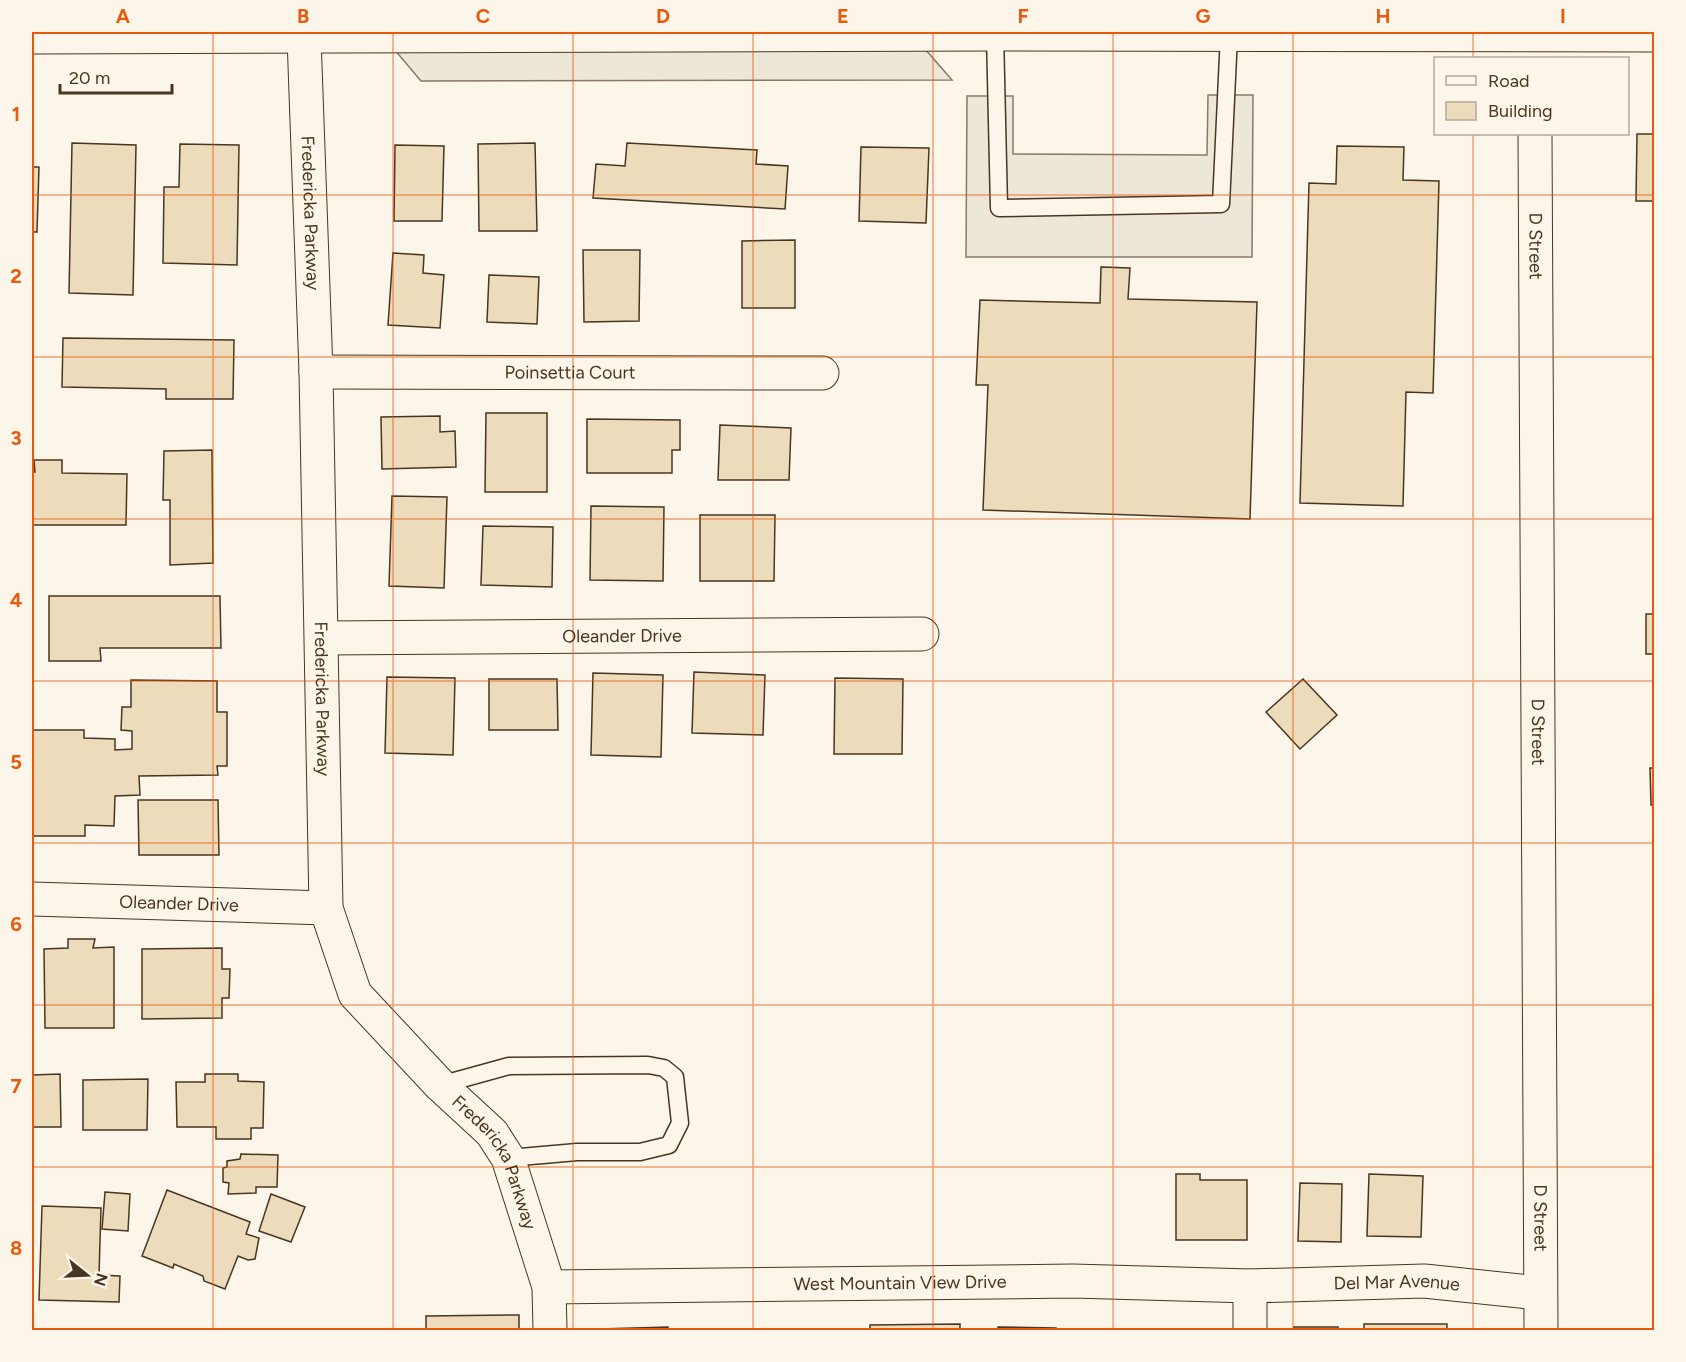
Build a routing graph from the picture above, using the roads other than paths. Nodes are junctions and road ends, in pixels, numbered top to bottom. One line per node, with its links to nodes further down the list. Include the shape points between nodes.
1 (994, 34): 2 (street); 3 (street); 3 (lane, via 999,208 1221,204)
2 (296, 35): 5 (street); 8 (street, Fredericka Parkway)
3 (1229, 35): 6 (street)
4 (1654, 35): 6 (street)
5 (32, 37)
6 (1535, 42)
7 (1535, 135): 18 (street, D Street)
8 (316, 372): 9 (street, Poinsettia Court); 11 (street, Fredericka Parkway)
9 (822, 373)
10 (922, 634): 11 (street, Oleander Drive)
11 (322, 638): 13 (street, Fredericka Parkway)
12 (32, 899): 13 (street, Oleander Drive)
13 (326, 908): 14 (street, Fredericka Parkway, via 355,994)
14 (440, 1085): 15 (street, Fredericka Parkway, via 492,1133); 15 (lane, via 509,1066 648,1065 664,1068 675,1077 680,1123 669,1145 640,1152)
15 (508, 1158): 17 (street, Fredericka Parkway)
16 (1250, 1286): 17 (street, West Mountain View Drive, via 1073,1281); 18 (street, Del Mar Avenue, via 1424,1281); 20 (street)
17 (549, 1287): 19 (street, Fredericka Parkway)
18 (1540, 1293): 21 (street, D Street)
19 (550, 1330)
20 (1250, 1330)
21 (1541, 1330)

